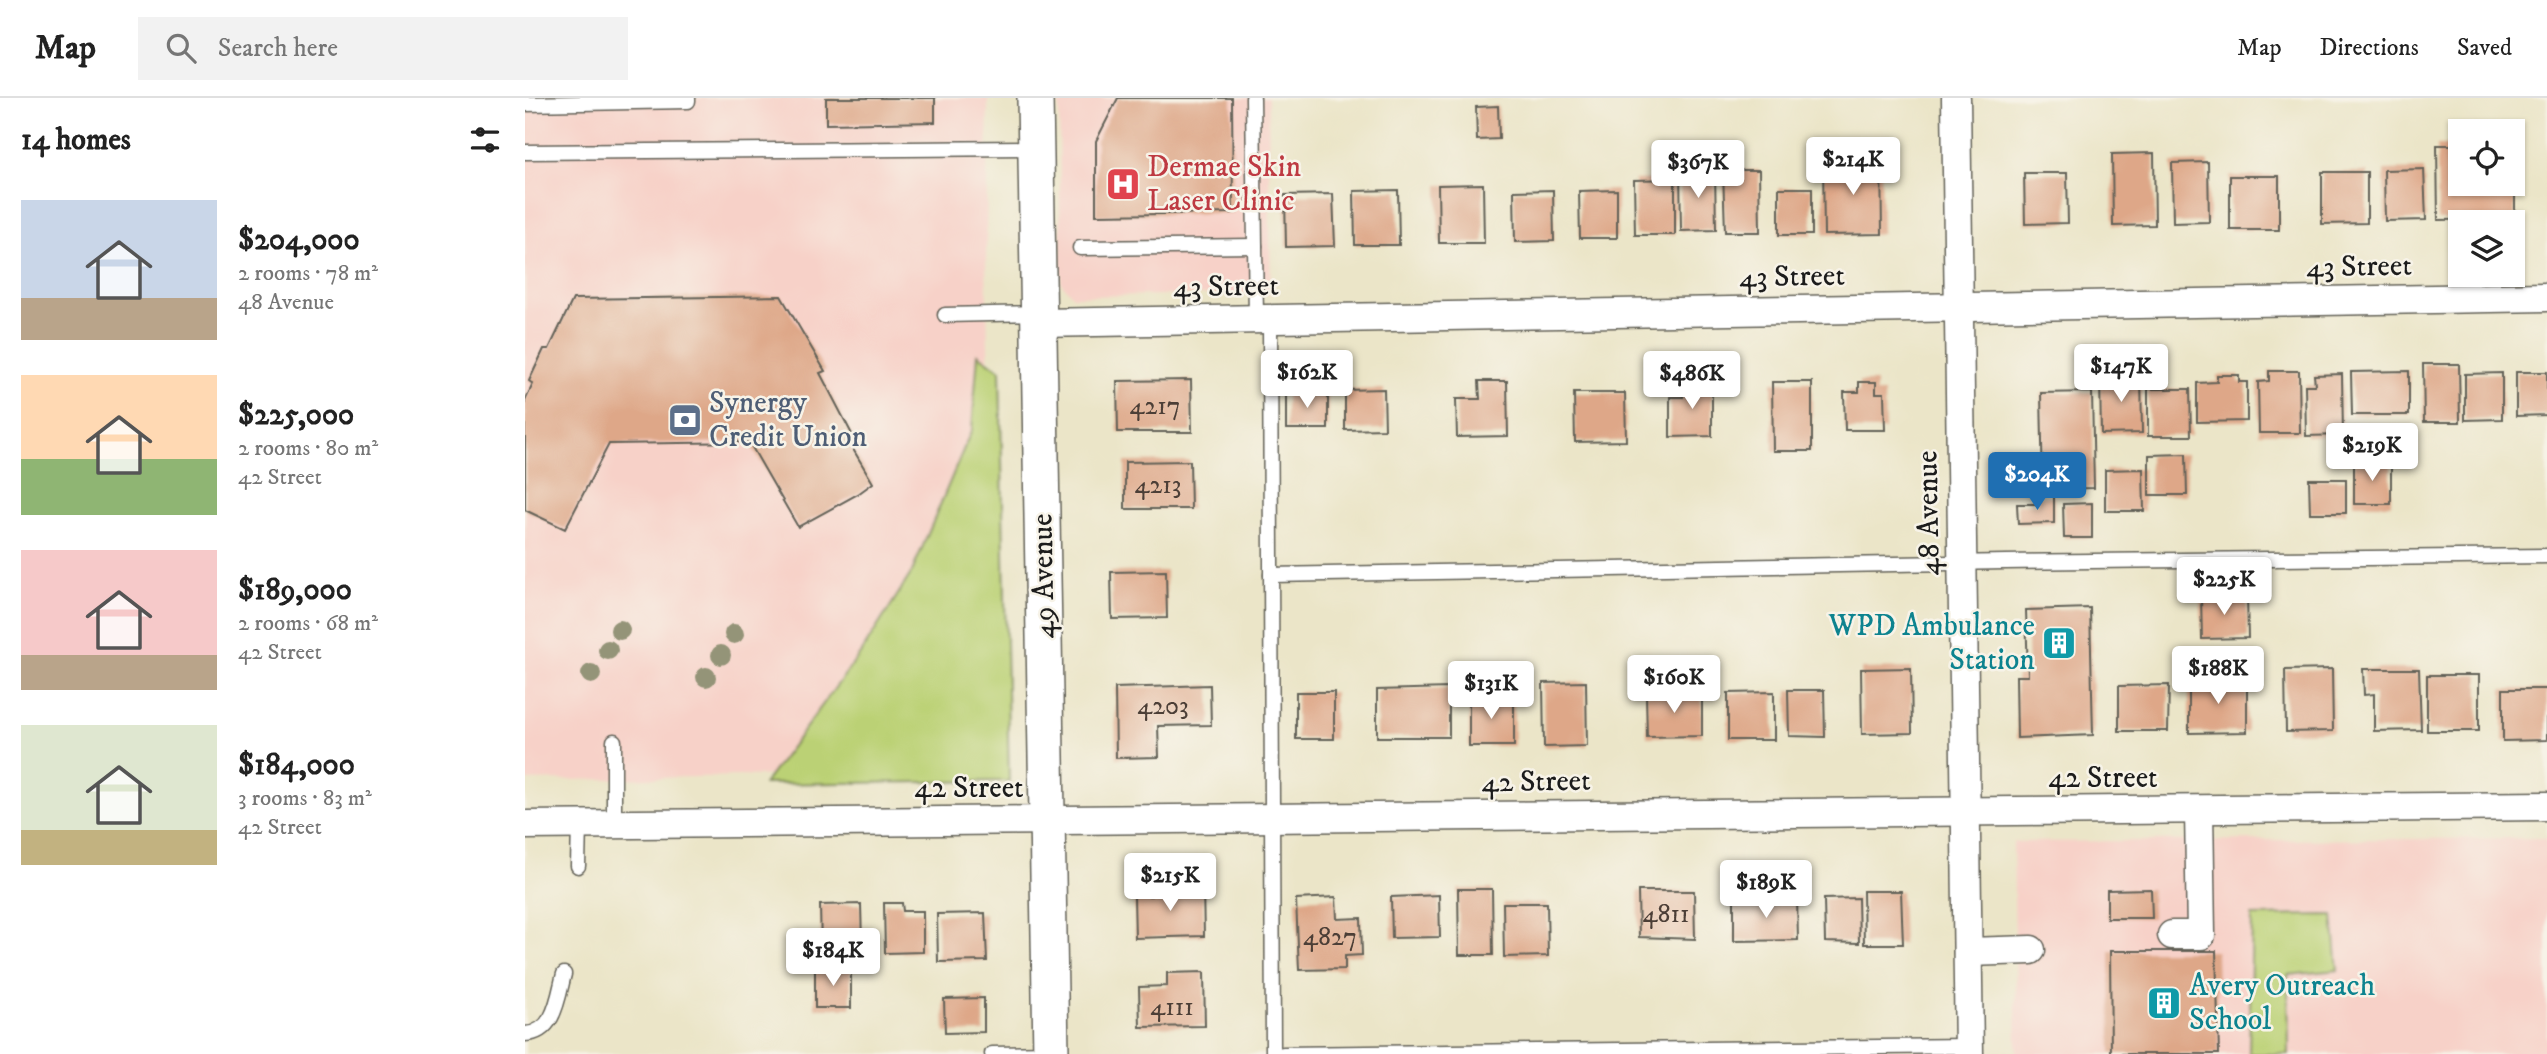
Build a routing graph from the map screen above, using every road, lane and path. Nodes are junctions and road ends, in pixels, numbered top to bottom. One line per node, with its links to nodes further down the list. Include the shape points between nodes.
1 (688, 98): 5 (lane)
2 (1035, 98): 6 (street, 49 Avenue)
3 (1253, 98): 8 (lane)
4 (1956, 98): 11 (street, 48 Avenue)
5 (525, 104)
6 (1036, 148): 7 (lane); 13 (street, 49 Avenue)
7 (525, 152)
8 (1255, 246): 9 (lane); 14 (lane)
9 (1080, 248)
10 (2547, 297): 11 (street, 43 Street)
11 (1959, 307): 14 (street, 43 Street); 16 (street, 48 Avenue)
12 (945, 314): 13 (lane)
13 (1039, 318): 14 (street, 43 Street); 23 (street, 49 Avenue)
14 (1263, 319): 17 (lane)
15 (2547, 556): 16 (lane)
16 (1963, 564): 17 (lane); 21 (street, 48 Avenue)
17 (1271, 575): 22 (lane)
18 (614, 741): 25 (lane)
19 (2547, 806): 20 (street, 42 Street)
20 (2199, 810): 21 (street, 42 Street); 28 (street, via 2201,935)
21 (1967, 811): 22 (street, 42 Street); 30 (street, 48 Avenue)
22 (1272, 818): 23 (street, 42 Street); 36 (lane)
23 (1048, 820): 25 (street, 42 Street); 35 (street, 49 Avenue)
24 (579, 824): 25 (street, 42 Street); 26 (street, 42 Street); 27 (lane)
25 (614, 824)
26 (525, 825)
27 (578, 866)
28 (2172, 935)
29 (2031, 950): 30 (street)
30 (1968, 951): 33 (street, 48 Avenue)
31 (564, 974): 32 (lane, via 547,1025)
32 (525, 1034)
33 (1969, 1050): 37 (lane)
34 (992, 1054): 35 (lane)
35 (1051, 1054)
36 (1273, 1054)
37 (1283, 1054)

